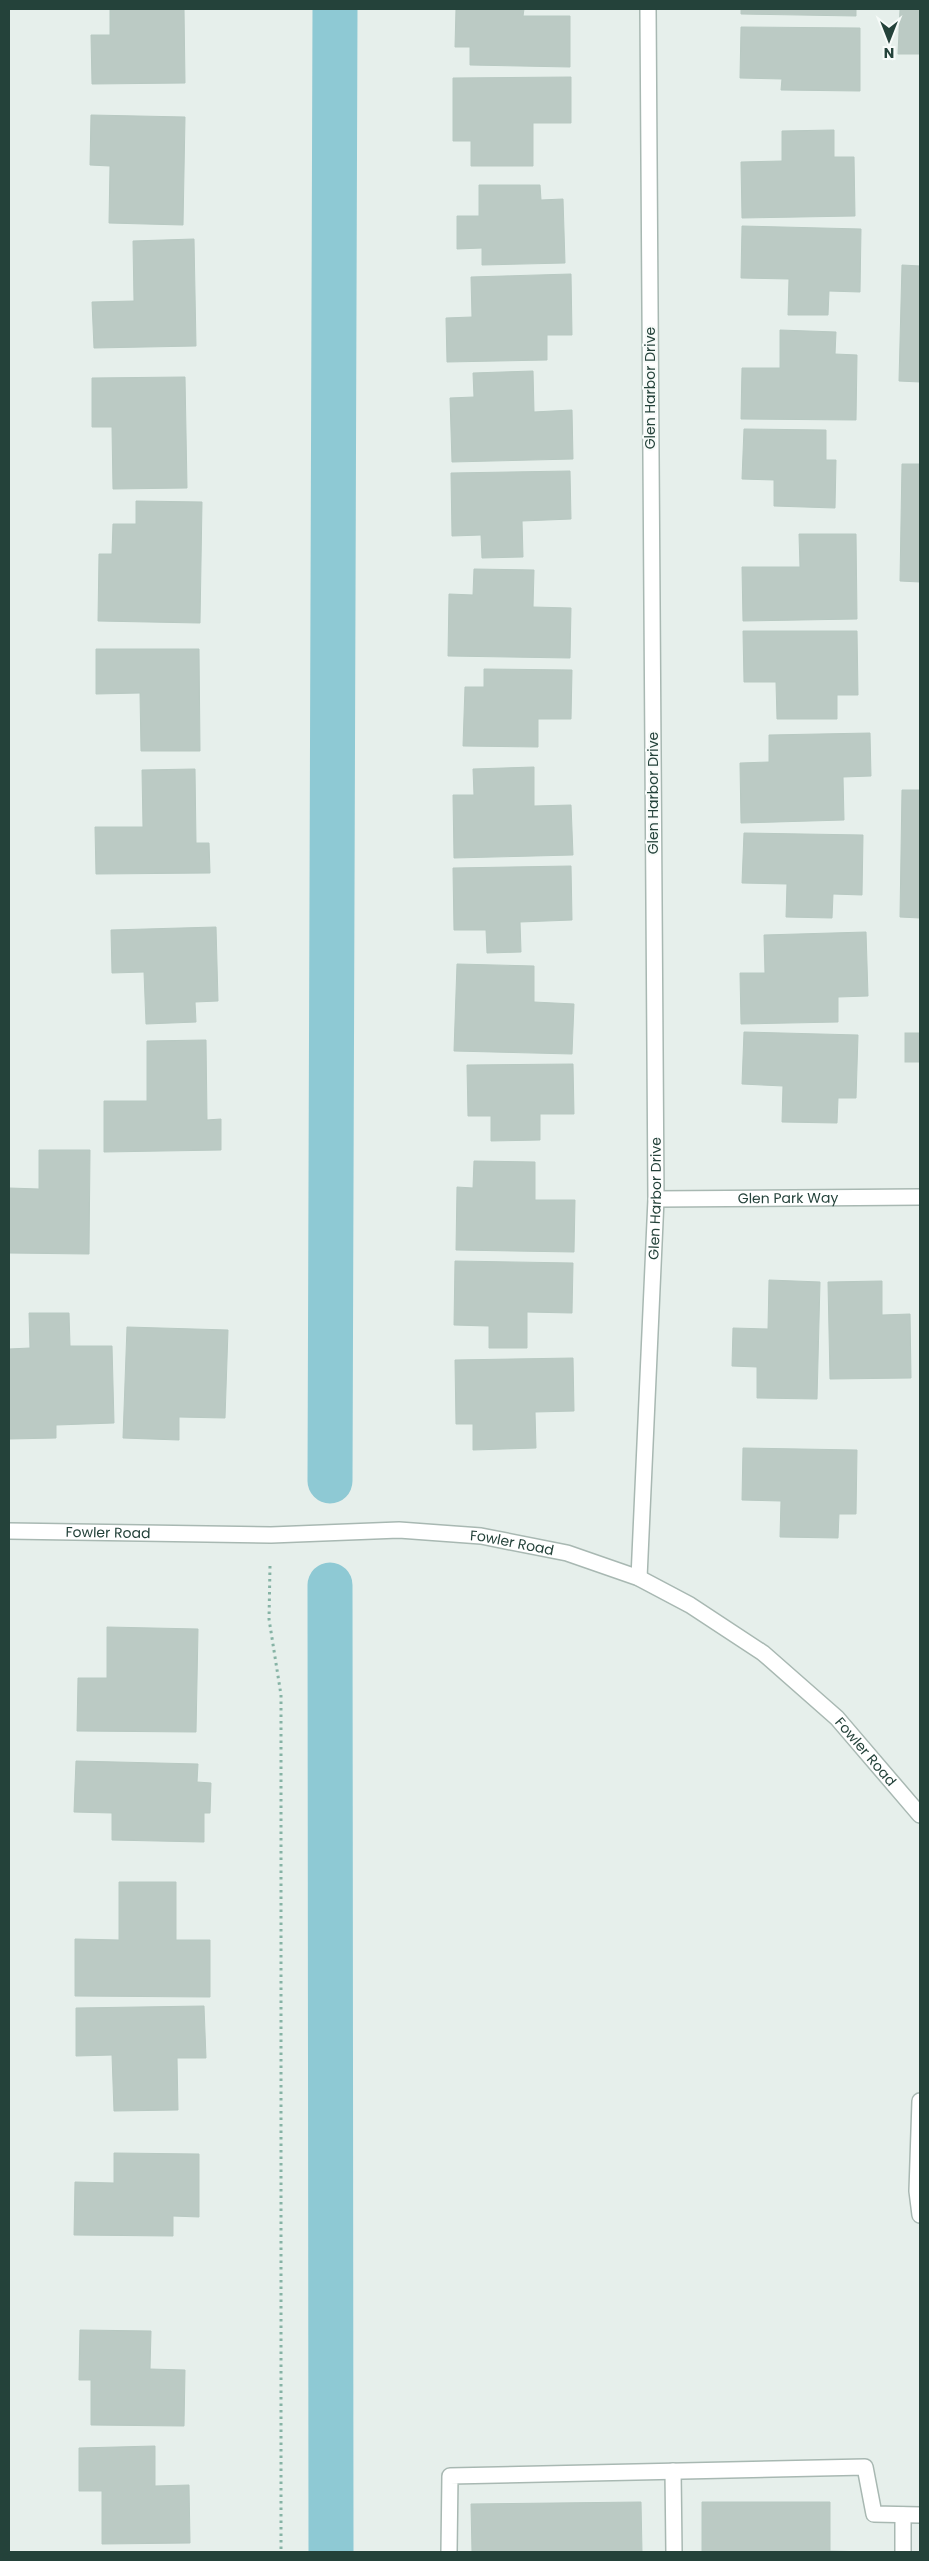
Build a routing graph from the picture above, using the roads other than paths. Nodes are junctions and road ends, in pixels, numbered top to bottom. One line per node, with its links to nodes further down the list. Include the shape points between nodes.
1 (648, 9): 3 (street, Glen Harbor Drive)
2 (920, 1197): 3 (street, Glen Park Way)
3 (656, 1199): 5 (street, Glen Harbor Drive)
4 (9, 1531): 5 (street, Fowler Road, via 271,1534 399,1530 481,1536 567,1553)
5 (639, 1578): 6 (street, Fowler Road, via 690,1605 763,1653 837,1718)
6 (920, 1815)
7 (920, 2101): 8 (street, via 917,2191)
8 (920, 2215)
9 (673, 2471): 10 (street, via 865,2467 874,2514); 12 (street, via 450,2476); 13 (street)
10 (903, 2514): 11 (street); 14 (street)
11 (920, 2515)
12 (449, 2552)
13 (674, 2552)
14 (903, 2552)

